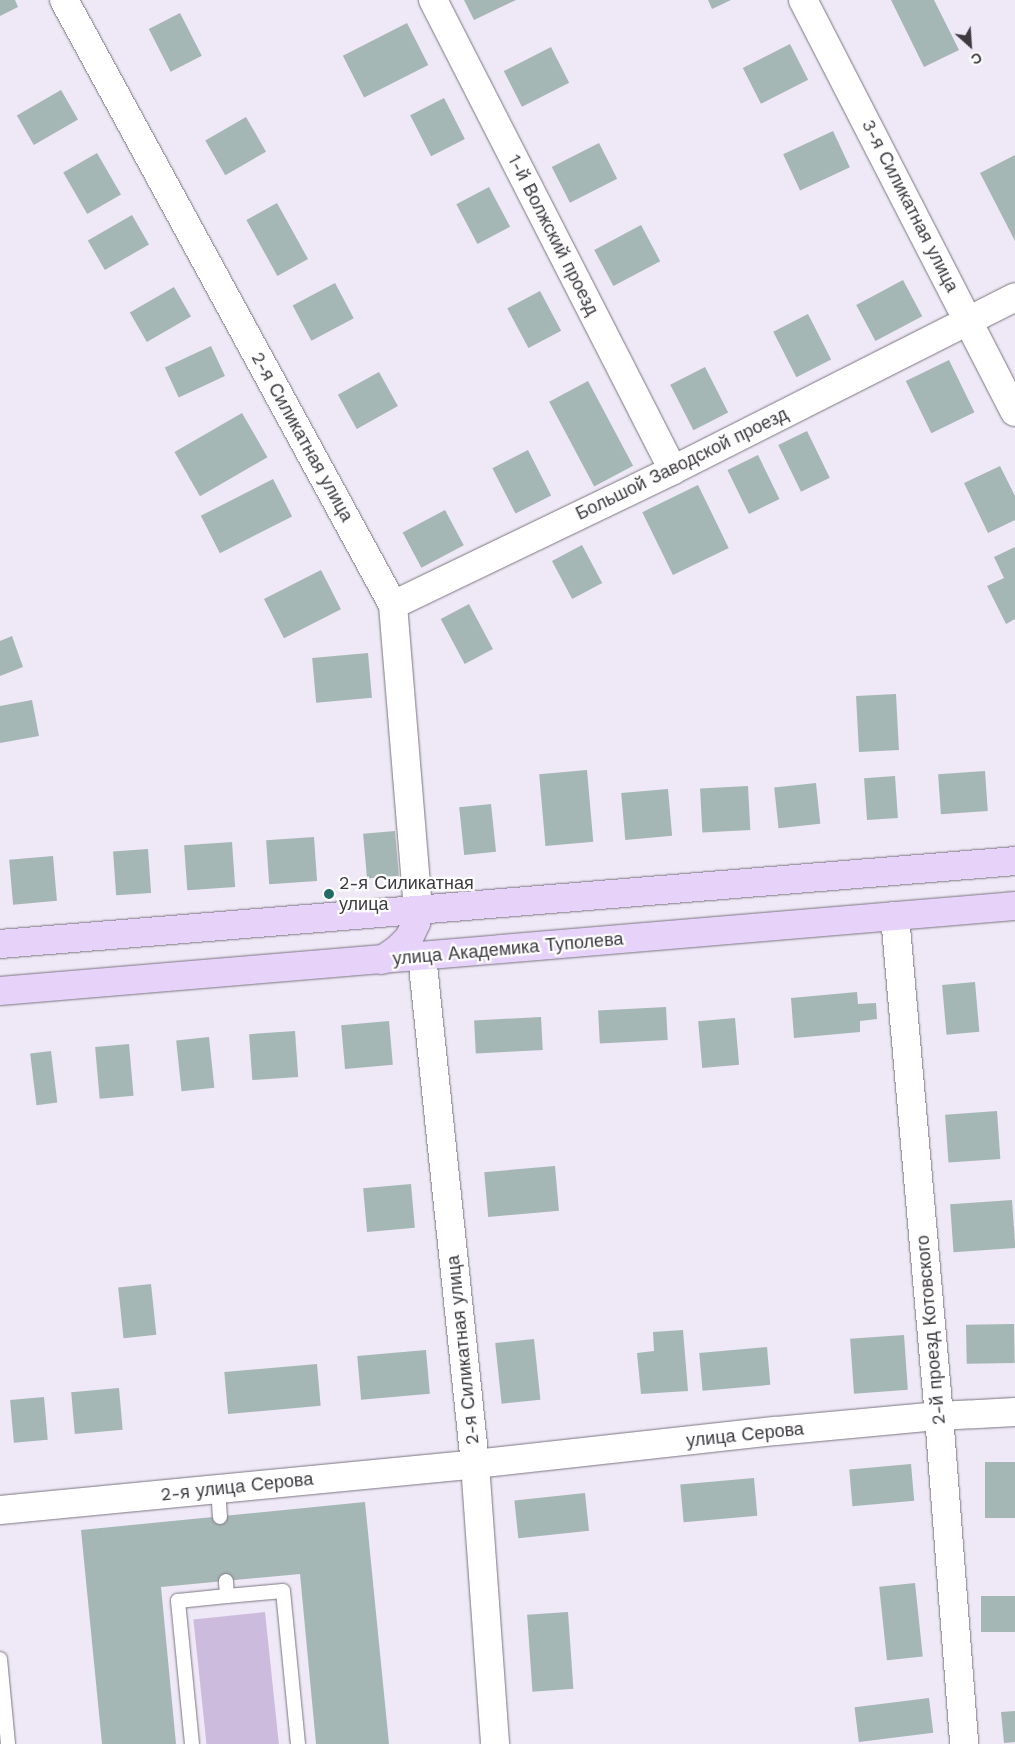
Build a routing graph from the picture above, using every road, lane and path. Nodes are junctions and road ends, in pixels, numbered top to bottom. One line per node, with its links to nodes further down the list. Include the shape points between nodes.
1 (64, 0): 8 (street, 2-я Силикатная улица)
2 (433, 0): 7 (street, 1-й Волжский проезд)
3 (803, 0): 5 (street, 3-я Силикатная улица)
4 (1015, 297): 5 (street, Большой Заводской проезд)
5 (969, 320): 6 (street, 3-я Силикатная улица); 7 (street, Большой Заводской проезд)
6 (1015, 412)
7 (673, 470): 8 (street, Большой Заводской проезд)
8 (393, 605): 12 (street, 2-я Силикатная улица)
9 (1015, 861): 11 (main road)
10 (1015, 906): 13 (main road, улица Академика Туполева)
11 (453, 908): 12 (main road); 15 (main road, via 432,929)
12 (418, 910): 14 (main road); 16 (main road, via 409,938)
13 (895, 916): 15 (main road, улица Академика Туполева); 19 (street, 2-й проезд Котовского)
14 (0, 944)
15 (422, 956): 16 (main road, улица Академика Туполева); 20 (street, 2-я Силикатная улица)
16 (382, 960): 17 (main road, улица Академика Туполева)
17 (0, 992)
18 (1015, 1412): 19 (street, улица Серова)
19 (938, 1416): 20 (street, улица Серова); 31 (street, 2-й проезд Котовского)
20 (475, 1464): 21 (street, 2-я улица Серова); 30 (street, 2-я Силикатная улица)
21 (218, 1489): 22 (street, 2-я улица Серова); 23 (lane)
22 (0, 1510)
23 (220, 1517)
24 (226, 1581): 25 (lane)
25 (227, 1596): 28 (lane, via 178,1601); 29 (lane, via 283,1590)
26 (0, 1659): 27 (lane)
27 (8, 1744)
28 (192, 1744)
29 (298, 1744)
30 (495, 1744)
31 (964, 1744)

